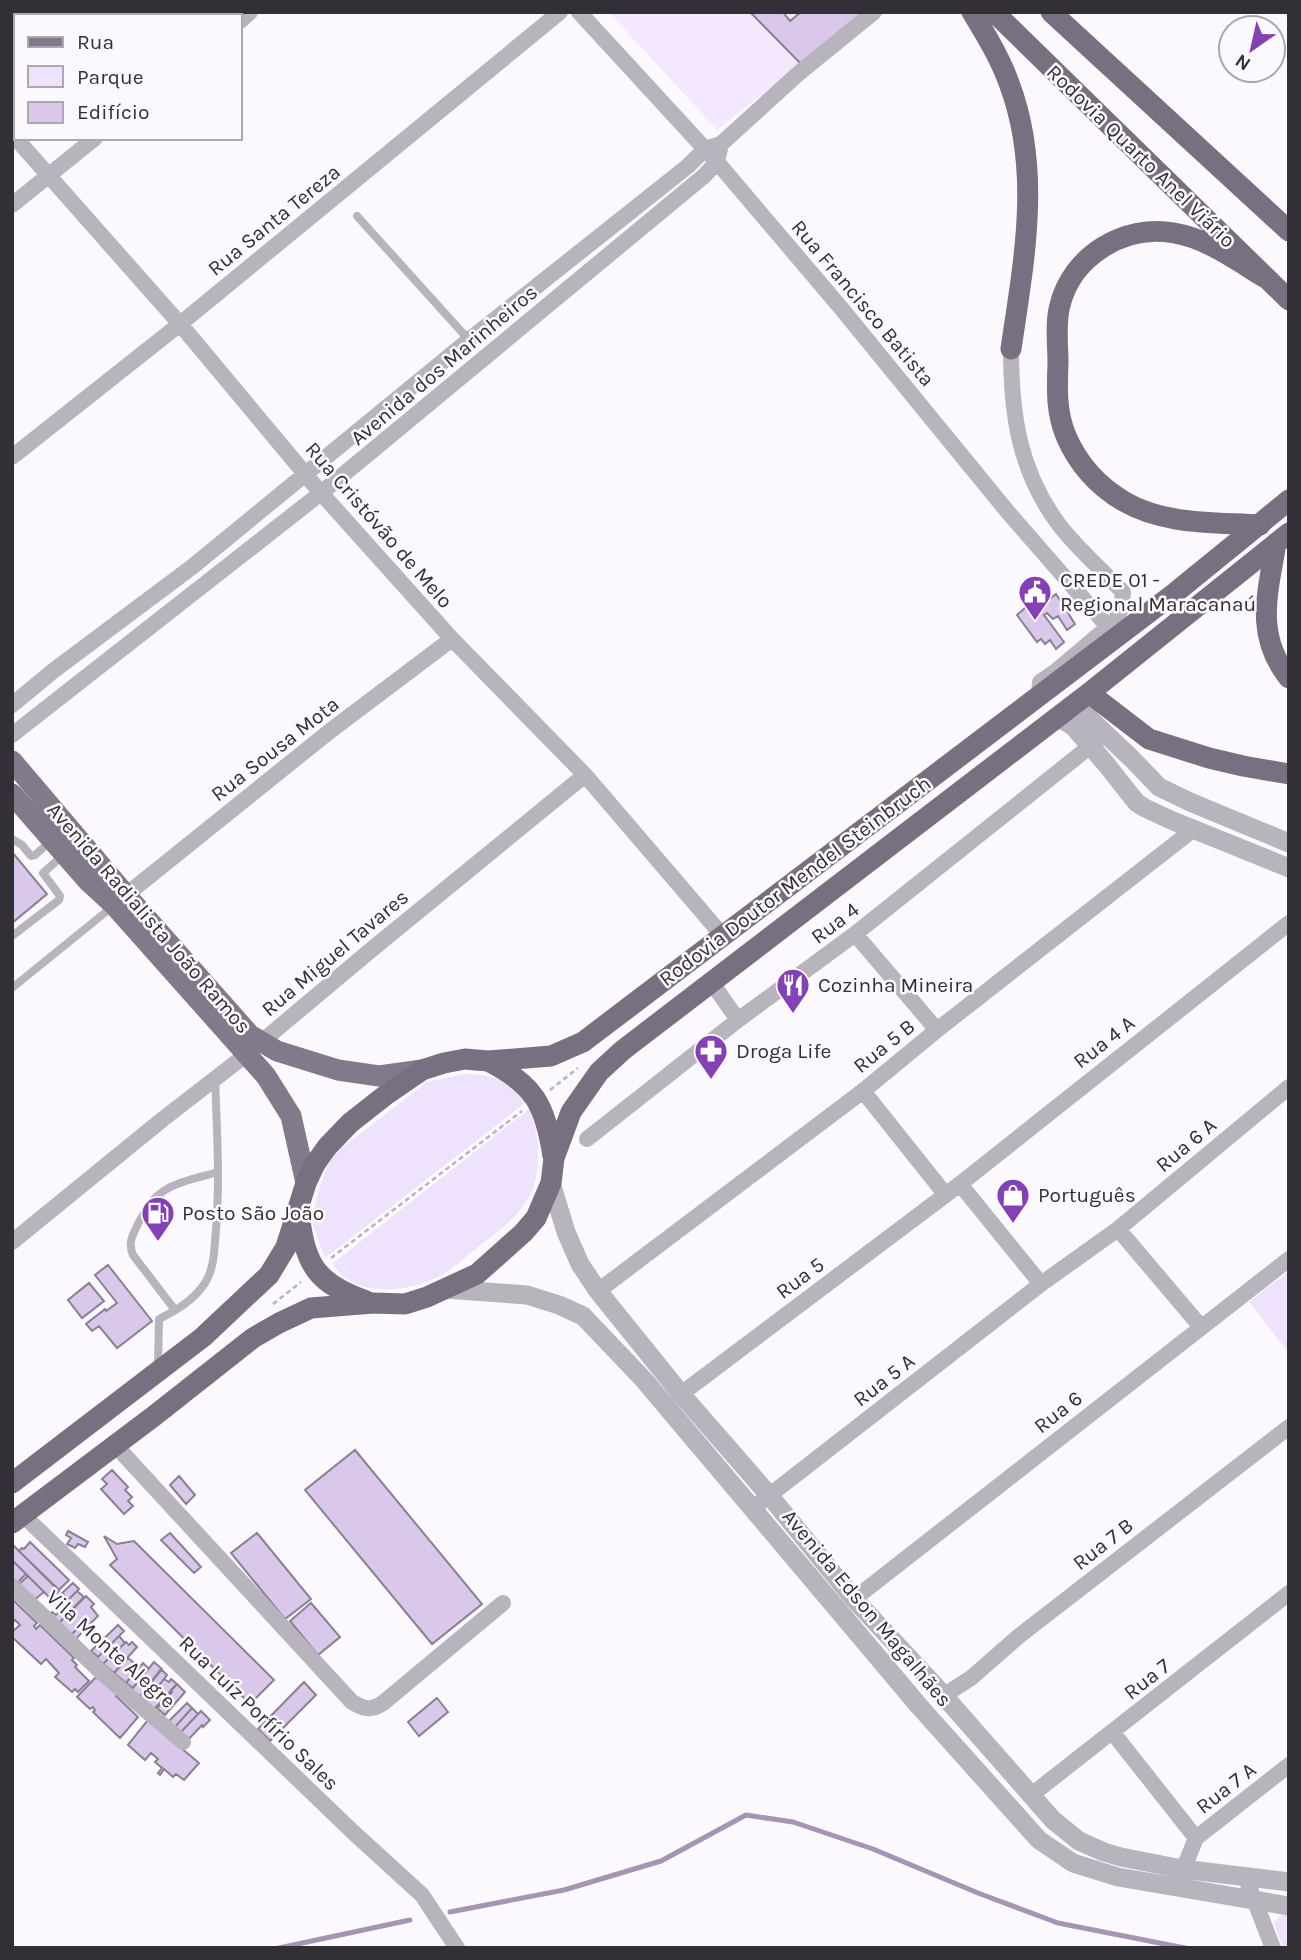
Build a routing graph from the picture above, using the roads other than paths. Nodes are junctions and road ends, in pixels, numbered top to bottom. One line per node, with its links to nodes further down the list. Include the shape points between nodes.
1 (560, 12): 17 (street, Rua Santa Tereza)
2 (579, 12): 9 (street, Rua Francisco Batista)
3 (874, 12): 9 (street, Avenida dos Marinheiros)
4 (972, 12): 19 (highway, via 1009,84 1027,154 1028,209)
5 (994, 12): 15 (highway, Rodovia Quarto Anel Viário)
6 (1051, 12): 14 (highway, Rodovia Quarto Anel Viário)
7 (17, 140): 11 (street, Rua Cristóvão de Melo)
8 (93, 140): 11 (street)
9 (713, 146): 10 (street, Rua Francisco Batista); 18 (street, Avenida dos Marinheiros)
10 (717, 162): 21 (street, Avenida dos Marinheiros); 30 (street, Rua Francisco Batista, via 1007,512)
11 (49, 176): 12 (street); 17 (street, Rua Cristóvão de Melo)
12 (12, 205)
13 (357, 216): 18 (lane)
14 (1289, 231)
15 (1264, 277): 16 (highway, Rodovia Quarto Anel Viário); 26 (highway, via 1224,253 1173,233 1143,232 1100,248 1070,280 1059,307 1056,402 1079,460 1125,502 1177,519)
16 (1289, 300)
17 (180, 324): 22 (street, Rua Santa Tereza); 23 (street, Rua Cristóvão de Melo)
18 (469, 340): 20 (street, Avenida dos Marinheiros)
19 (1011, 349): 30 (street, via 1016,428 1030,472 1061,527 1123,592 1121,609)
20 (432, 372): 21 (street); 23 (street, Avenida dos Marinheiros)
21 (447, 390): 24 (street, Avenida dos Marinheiros)
22 (12, 457)
23 (305, 474): 24 (street, Rua Cristóvão de Melo); 28 (street, Avenida dos Marinheiros)
24 (321, 493): 29 (street, Avenida dos Marinheiros); 31 (street, Rua Cristóvão de Melo)
25 (1289, 500): 26 (highway, Rodovia Doutor Mendel Steinbruch)
26 (1260, 525): 35 (highway, Rodovia Doutor Mendel Steinbruch)
27 (1283, 538): 33 (highway, via 1265,620 1272,648); 36 (highway, Rodovia Doutor Mendel Steinbruch)
28 (192, 567): 29 (street); 32 (street, Avenida dos Marinheiros)
29 (207, 583): 34 (street, Avenida dos Marinheiros)
30 (1111, 624): 35 (street, via 1040,682)
31 (452, 639): 43 (street, Rua Cristóvão de Melo); 50 (street, Rua Sousa Mota)
32 (53, 671): 34 (street); 37 (street, Avenida dos Marinheiros)
33 (1289, 678)
34 (70, 691): 39 (street, Avenida dos Marinheiros)
35 (1039, 695): 53 (highway, Rodovia Doutor Mendel Steinbruch)
36 (1085, 696): 38 (highway, Rodovia Doutor Mendel Steinbruch); 40 (street, via 1085,713); 42 (highway, via 1149,739 1209,758)
37 (12, 705)
38 (1053, 720): 40 (street, via 1068,722); 55 (highway, Rodovia Doutor Mendel Steinbruch)
39 (12, 735)
40 (1098, 740): 45 (street, via 1138,803); 47 (street, via 1131,758 1169,793); 52 (street, Rua 4)
41 (12, 761): 50 (main road, Avenida Radialista João Ramos)
42 (1289, 774)
43 (585, 775): 53 (street, Rua Cristóvão de Melo); 59 (street, Rua Miguel Tavares)
44 (12, 794): 48 (main road, Avenida Radialista João Ramos)
45 (1194, 829): 49 (street); 58 (street, Rua 5 B)
46 (12, 839): 48 (lane, via 31,856)
47 (1289, 843)
48 (58, 847): 50 (main road, Avenida Radialista João Ramos, via 88,881); 54 (lane, via 43,873 59,900)
49 (1289, 868)
50 (120, 900): 56 (lane); 59 (main road, Avenida Radialista João Ramos, via 250,1035)
51 (1289, 923): 70 (street, Rua 4 A)
52 (855, 934): 57 (street, Rua 4); 58 (street)
53 (722, 935): 60 (highway, Rodovia Doutor Mendel Steinbruch, via 583,1042 551,1056)
54 (12, 936)
55 (712, 983): 57 (street); 66 (highway, Rodovia Doutor Mendel Steinbruch, via 598,1072 570,1112)
56 (12, 988)
57 (738, 1020): 65 (street, Rua 4)
58 (937, 1030): 64 (street, Rua 5 B)
59 (254, 1048): 61 (main road, Avenida Radialista João Ramos, via 379,1076); 62 (street, Rua Miguel Tavares); 68 (main road, Avenida Radialista João Ramos, via 291,1116)
60 (488, 1061): 61 (highway, Rodovia Doutor Mendel Steinbruch, via 465,1059); 66 (highway, via 512,1073 537,1099)
61 (422, 1070): 68 (highway, Rodovia Doutor Mendel Steinbruch, via 350,1124 327,1147)
62 (215, 1079): 67 (lane); 74 (street, Rua Miguel Tavares)
63 (1289, 1087): 73 (street, Rua 6 A)
64 (863, 1091): 71 (street); 78 (street, Rua 5 B)
65 (587, 1139)
66 (554, 1158): 69 (highway, Rodovia Doutor Mendel Steinbruch)
67 (218, 1172): 80 (lane, via 214,1261 202,1287); 80 (lane, via 161,1192 131,1237 133,1255)
68 (306, 1183): 72 (highway, Rodovia Doutor Mendel Steinbruch)
69 (551, 1183): 77 (highway, Rodovia Doutor Mendel Steinbruch, via 536,1218 523,1233 477,1274); 78 (street, Avenida Edson Magalhães, via 566,1232)
70 (960, 1184): 71 (street, Rua 4 A); 76 (street)
71 (945, 1194): 83 (street, Rua 5)
72 (298, 1209): 79 (highway, via 306,1254 316,1270 337,1290); 82 (highway, Rodovia Doutor Mendel Steinbruch, via 286,1247 269,1275 203,1338)
73 (1118, 1229): 76 (street, Rua 6 A); 81 (street)
74 (12, 1242)
75 (1289, 1259): 81 (street, Rua 6)
76 (1041, 1284): 87 (street, Rua 5 A)
77 (445, 1289): 79 (highway, Rodovia Doutor Mendel Steinbruch, via 405,1304); 88 (street, Avenida Edson Magalhães, via 527,1295 583,1316 644,1380)
78 (598, 1291): 83 (street, Avenida Edson Magalhães)
79 (373, 1303): 85 (highway, via 311,1308 279,1322)
80 (175, 1310): 82 (lane, via 159,1319)
81 (1201, 1326): 92 (street, Rua 6)
82 (158, 1372): 86 (highway, Rodovia Doutor Mendel Steinbruch)
83 (681, 1394): 87 (street, Avenida Edson Magalhães)
84 (1289, 1427): 94 (street, Rua 7 B)
85 (115, 1445): 89 (highway); 93 (street, via 363,1709 383,1703)
86 (12, 1483)
87 (769, 1495): 88 (street, Rua 5 A); 92 (street, Avenida Edson Magalhães)
88 (752, 1509): 95 (street, Avenida Edson Magalhães)
89 (18, 1518): 106 (street, Rua Luíz Porfírio Sales, via 422,1895)
90 (12, 1586): 97 (street, Vila Monte Alegre, via 102,1673)
91 (1289, 1593): 96 (street, Rua 7)
92 (854, 1598): 94 (street, Avenida Edson Magalhães)
93 (503, 1604)
94 (943, 1696): 95 (street); 99 (street, Avenida Edson Magalhães)
95 (919, 1706): 102 (street, Avenida Edson Magalhães, via 1054,1851 1073,1863 1118,1877)
96 (1113, 1733): 99 (street, Rua 7); 100 (street)
97 (183, 1742)
98 (1289, 1765): 100 (street, Rua 7 A)
99 (1030, 1796): 102 (street, Avenida Edson Magalhães, via 1079,1840)
100 (1196, 1838): 102 (street, Rua 7 A)
101 (1245, 1876): 102 (street, Avenida Edson Magalhães); 103 (street, Avenida Edson Magalhães); 104 (street)
102 (1180, 1877): 104 (street, Avenida Edson Magalhães)
103 (1289, 1882)
104 (1254, 1901): 105 (street, Avenida Edson Magalhães); 107 (street)
105 (1289, 1906)
106 (457, 1948)
107 (1273, 1948)

